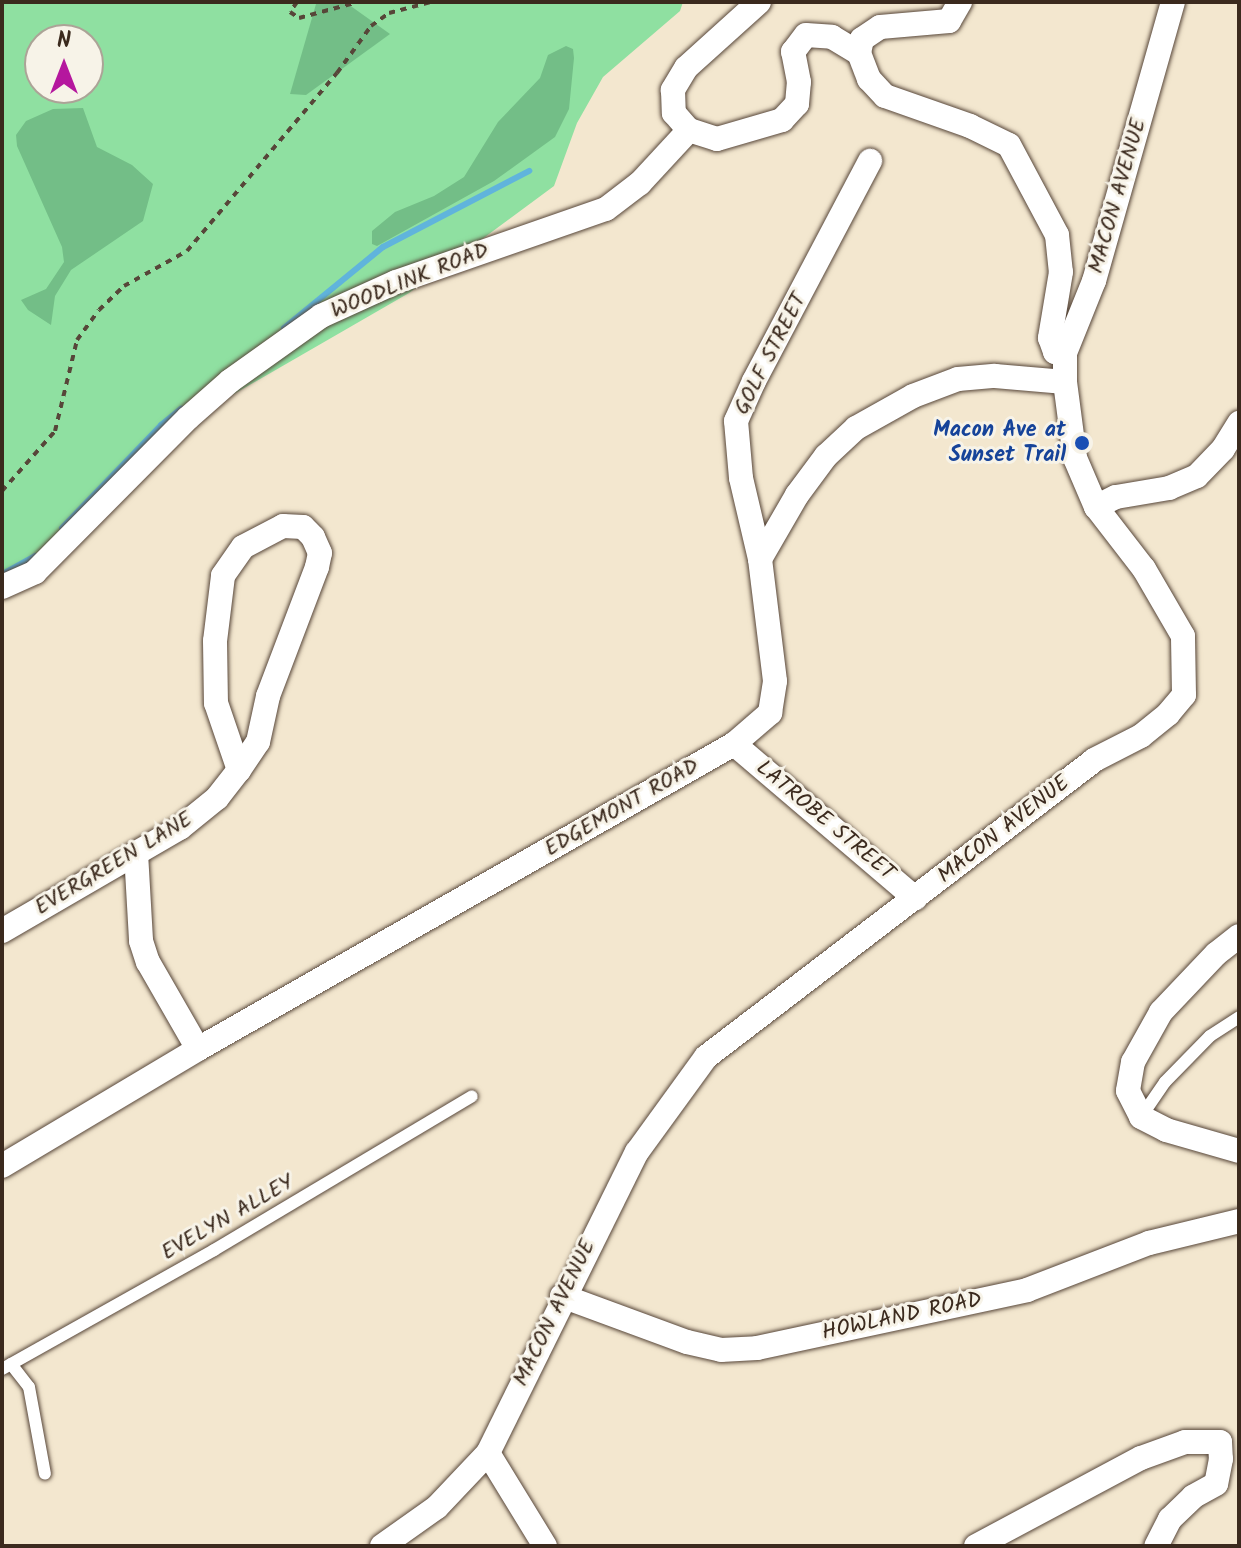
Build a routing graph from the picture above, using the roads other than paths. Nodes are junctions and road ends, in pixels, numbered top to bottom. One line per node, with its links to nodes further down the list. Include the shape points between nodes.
1 (759, 2): 5 (street, via 686,68 673,90 674,113)
2 (960, 2): 4 (street, via 949,21 880,27 862,39)
3 (1173, 2): 7 (street, MACON AVENUE, via 1094,281)
4 (859, 53): 5 (street, via 832,37 806,35 793,52 797,104 782,120 717,139); 7 (street, via 869,79 885,96 1009,145 1057,235 1061,272 1050,338 1055,352)
5 (689, 130): 12 (street, WOODLINK ROAD, via 640,183 606,209 396,282 321,316 188,418 35,572)
6 (870, 161): 11 (street, GOLF STREET, via 736,421 741,478)
7 (1065, 353): 8 (street, MACON AVENUE)
8 (1065, 382): 10 (street, MACON AVENUE, via 1075,458); 11 (street, via 995,376 958,379 913,396 868,422 826,456)
9 (1237, 430): 10 (street, via 1197,476)
10 (1096, 507): 16 (street, MACON AVENUE, via 1144,569 1183,636 1184,695 1141,736 1094,760)
11 (760, 559): 13 (street, EDGEMONT ROAD, via 775,681 770,713)
12 (2, 587)
13 (734, 744): 16 (street, LATROBE STREET); 20 (street, EDGEMONT ROAD)
14 (239, 770): 14 (street, EVERGREEN LANE, via 216,703 218,599 231,559 243,547 283,526 303,527 320,553 268,696 258,742); 15 (street, EVERGREEN LANE, via 217,798 180,828)
15 (136, 853): 17 (street, EVERGREEN LANE); 20 (street, via 141,941)
16 (915, 898): 26 (street, MACON AVENUE, via 706,1057 637,1152)
17 (2, 931)
18 (1239, 936): 22 (street, via 1169,1003 1140,1048 1128,1091)
19 (1239, 1017): 22 (lane, via 1210,1036 1165,1082)
20 (198, 1049): 24 (street, EDGEMONT ROAD)
21 (472, 1096): 27 (lane, EVELYN ALLEY)
22 (1141, 1117): 23 (street, via 1166,1130)
23 (1239, 1151)
24 (2, 1166)
25 (1239, 1221): 26 (street, HOWLAND ROAD, via 1149,1243 1027,1290 757,1348 721,1350 687,1342)
26 (562, 1296): 28 (street, MACON AVENUE)
27 (7, 1366): 29 (lane, via 29,1387)
28 (488, 1453): 30 (street, MACON AVENUE, via 437,1507); 31 (street)
29 (45, 1474)
30 (382, 1546)
31 (545, 1546)
32 (976, 1546): 33 (street, via 1141,1458 1185,1442 1220,1442 1216,1484 1170,1519)
33 (1156, 1546)

